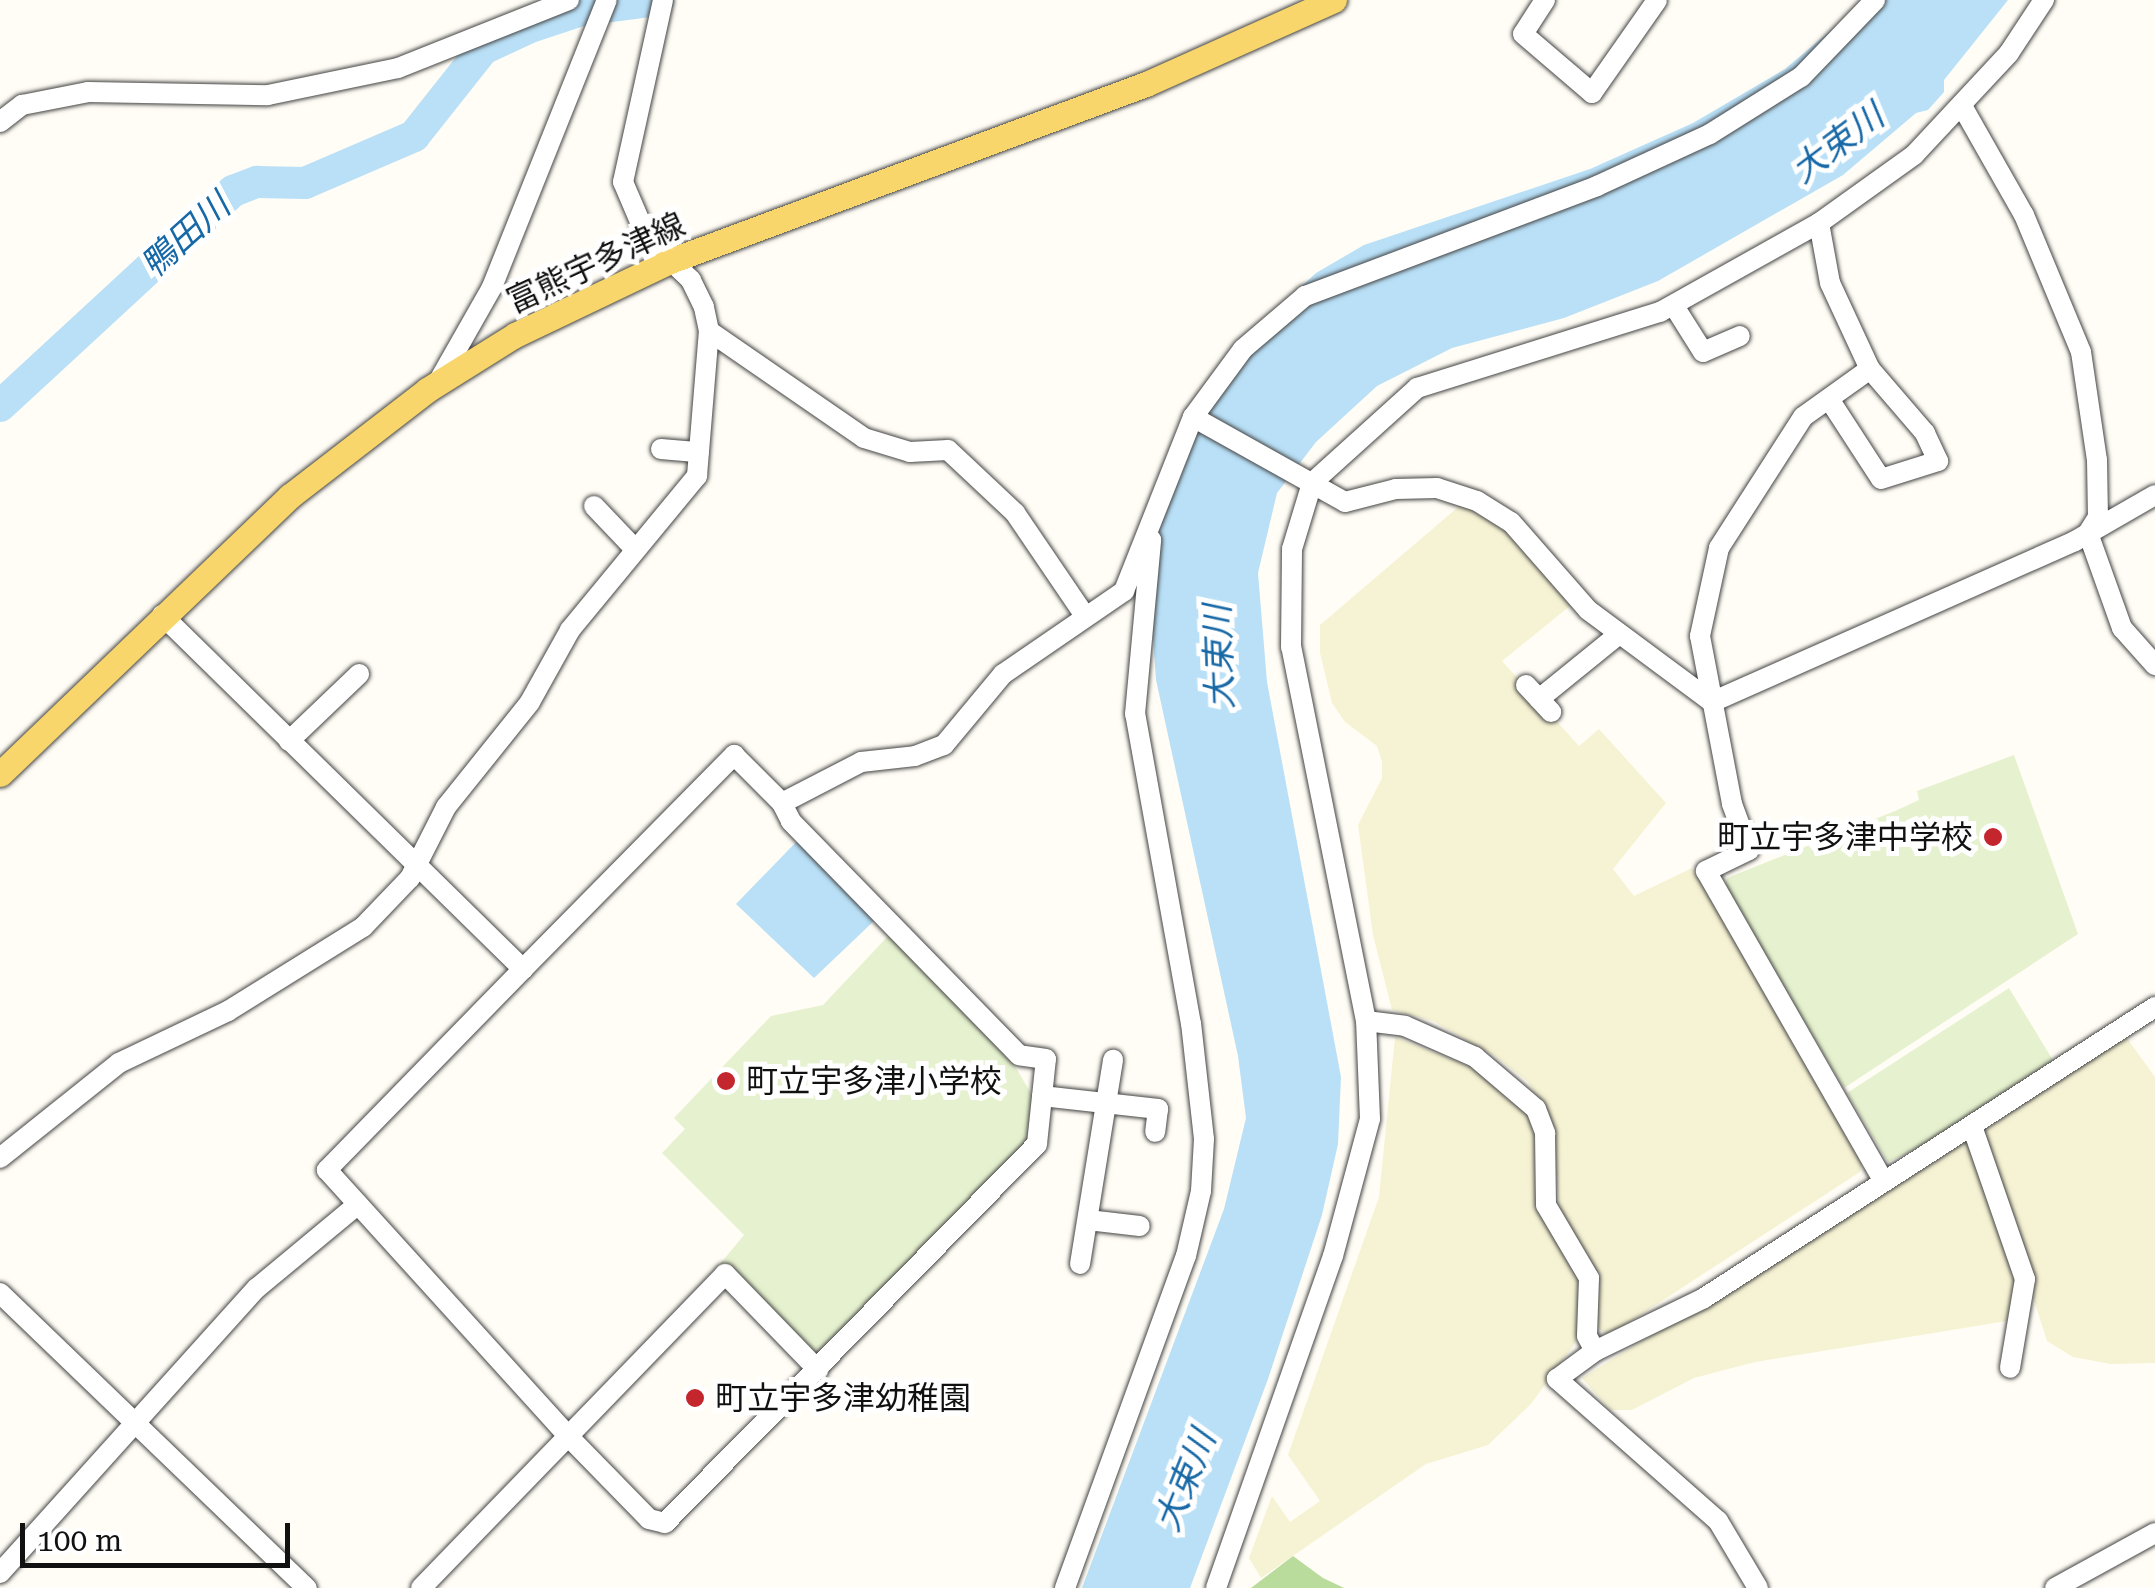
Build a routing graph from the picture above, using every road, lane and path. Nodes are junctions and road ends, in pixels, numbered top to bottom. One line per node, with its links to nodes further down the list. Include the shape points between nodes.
1 (569, 0): 10 (street, via 398,68 268,95 88,92 22,106)
2 (608, 0): 17 (street, via 492,287)
3 (1334, 0): 12 (main road, 富熊宇多津線, via 1146,84)
4 (1545, 0): 5 (street, via 1523,34 1592,93)
5 (1657, 0)
6 (1875, 0): 19 (street, via 1800,78 1710,134 1597,186 1305,296 1243,349)
7 (2044, 0): 9 (street)
8 (664, 5): 12 (street, via 624,182 647,238)
9 (1962, 106): 11 (street, via 1914,155); 26 (street, via 2024,216 2082,352 2097,460 2098,516)
10 (0, 122)
11 (1819, 223): 13 (street); 16 (street, via 1830,283)
12 (670, 261): 14 (street, via 690,280); 17 (main road, 富熊宇多津線, via 515,335)
13 (1674, 306): 15 (street, via 1703,352); 22 (street, via 1417,388)
14 (710, 332): 21 (street); 29 (street, via 864,438 910,452 948,450 1015,513)
15 (1740, 336)
16 (1870, 368): 18 (street); 18 (street, via 1925,433 1938,461 1880,479)
17 (437, 384): 28 (main road, 富熊宇多津線, via 290,496)
18 (1829, 399): 34 (street, via 1803,418 1718,548 1700,636)
19 (1195, 418): 22 (street); 25 (street)
20 (661, 449): 21 (street)
21 (699, 452): 27 (street, via 697,476)
22 (1307, 480): 30 (street, via 1345,502 1396,489 1437,488 1477,501 1511,522); 41 (street, via 1292,550 1291,647)
23 (2155, 495): 26 (street)
24 (594, 506): 27 (street)
25 (1153, 520): 29 (street, via 1124,591); 63 (street, via 1135,714 1192,1024 1204,1139 1202,1190 1186,1256)
26 (2088, 532): 31 (street, via 2122,628); 34 (street)
27 (634, 548): 38 (street, via 570,630 530,702 446,806)
28 (162, 615): 35 (street); 36 (main road, 富熊宇多津線)
29 (1086, 616): 37 (street, via 1003,674 944,745 860,762)
30 (1618, 635): 33 (street); 34 (street)
31 (2155, 665)
32 (359, 674): 35 (street)
33 (1538, 699)
34 (1712, 702): 48 (street, via 1732,804 1749,850 1706,872)
35 (289, 740): 38 (street)
36 (0, 774)
37 (782, 803): 39 (street, via 734,755); 43 (street, via 791,820 1019,1056 1046,1060)
38 (416, 867): 39 (street); 47 (street, via 362,927 228,1011 120,1063)
39 (523, 969): 49 (street, via 327,1170)
40 (2155, 1007): 45 (street)
41 (1366, 1022): 54 (street, via 1405,1026 1475,1056 1536,1110 1546,1146 1546,1206 1589,1278 1587,1336); 64 (street, via 1370,1119 1359,1171)
42 (1113, 1060): 44 (street)
43 (1042, 1096): 44 (street); 56 (street, via 1037,1144)
44 (1106, 1103): 46 (street, via 1158,1110); 50 (street)
45 (1974, 1129): 48 (street); 55 (street, via 2026,1279)
46 (1155, 1132)
47 (0, 1158)
48 (1882, 1180): 54 (street, via 1704,1298)
49 (358, 1204): 57 (street, via 257,1288); 58 (street)
50 (1088, 1220): 51 (street); 52 (street)
51 (1140, 1226)
52 (1080, 1264)
53 (0, 1292): 57 (street)
54 (1595, 1352): 65 (street, via 1558,1380 1718,1522)
55 (2010, 1368)
56 (818, 1370): 58 (street, via 664,1524 648,1519); 58 (street, via 726,1274)
57 (138, 1420): 60 (street); 61 (street)
58 (568, 1436): 62 (street)
59 (2155, 1533): 66 (street)
60 (6, 1578)
61 (307, 1588)
62 (421, 1588)
63 (1065, 1588)
64 (1216, 1588)
65 (1758, 1588)
66 (2056, 1588)

